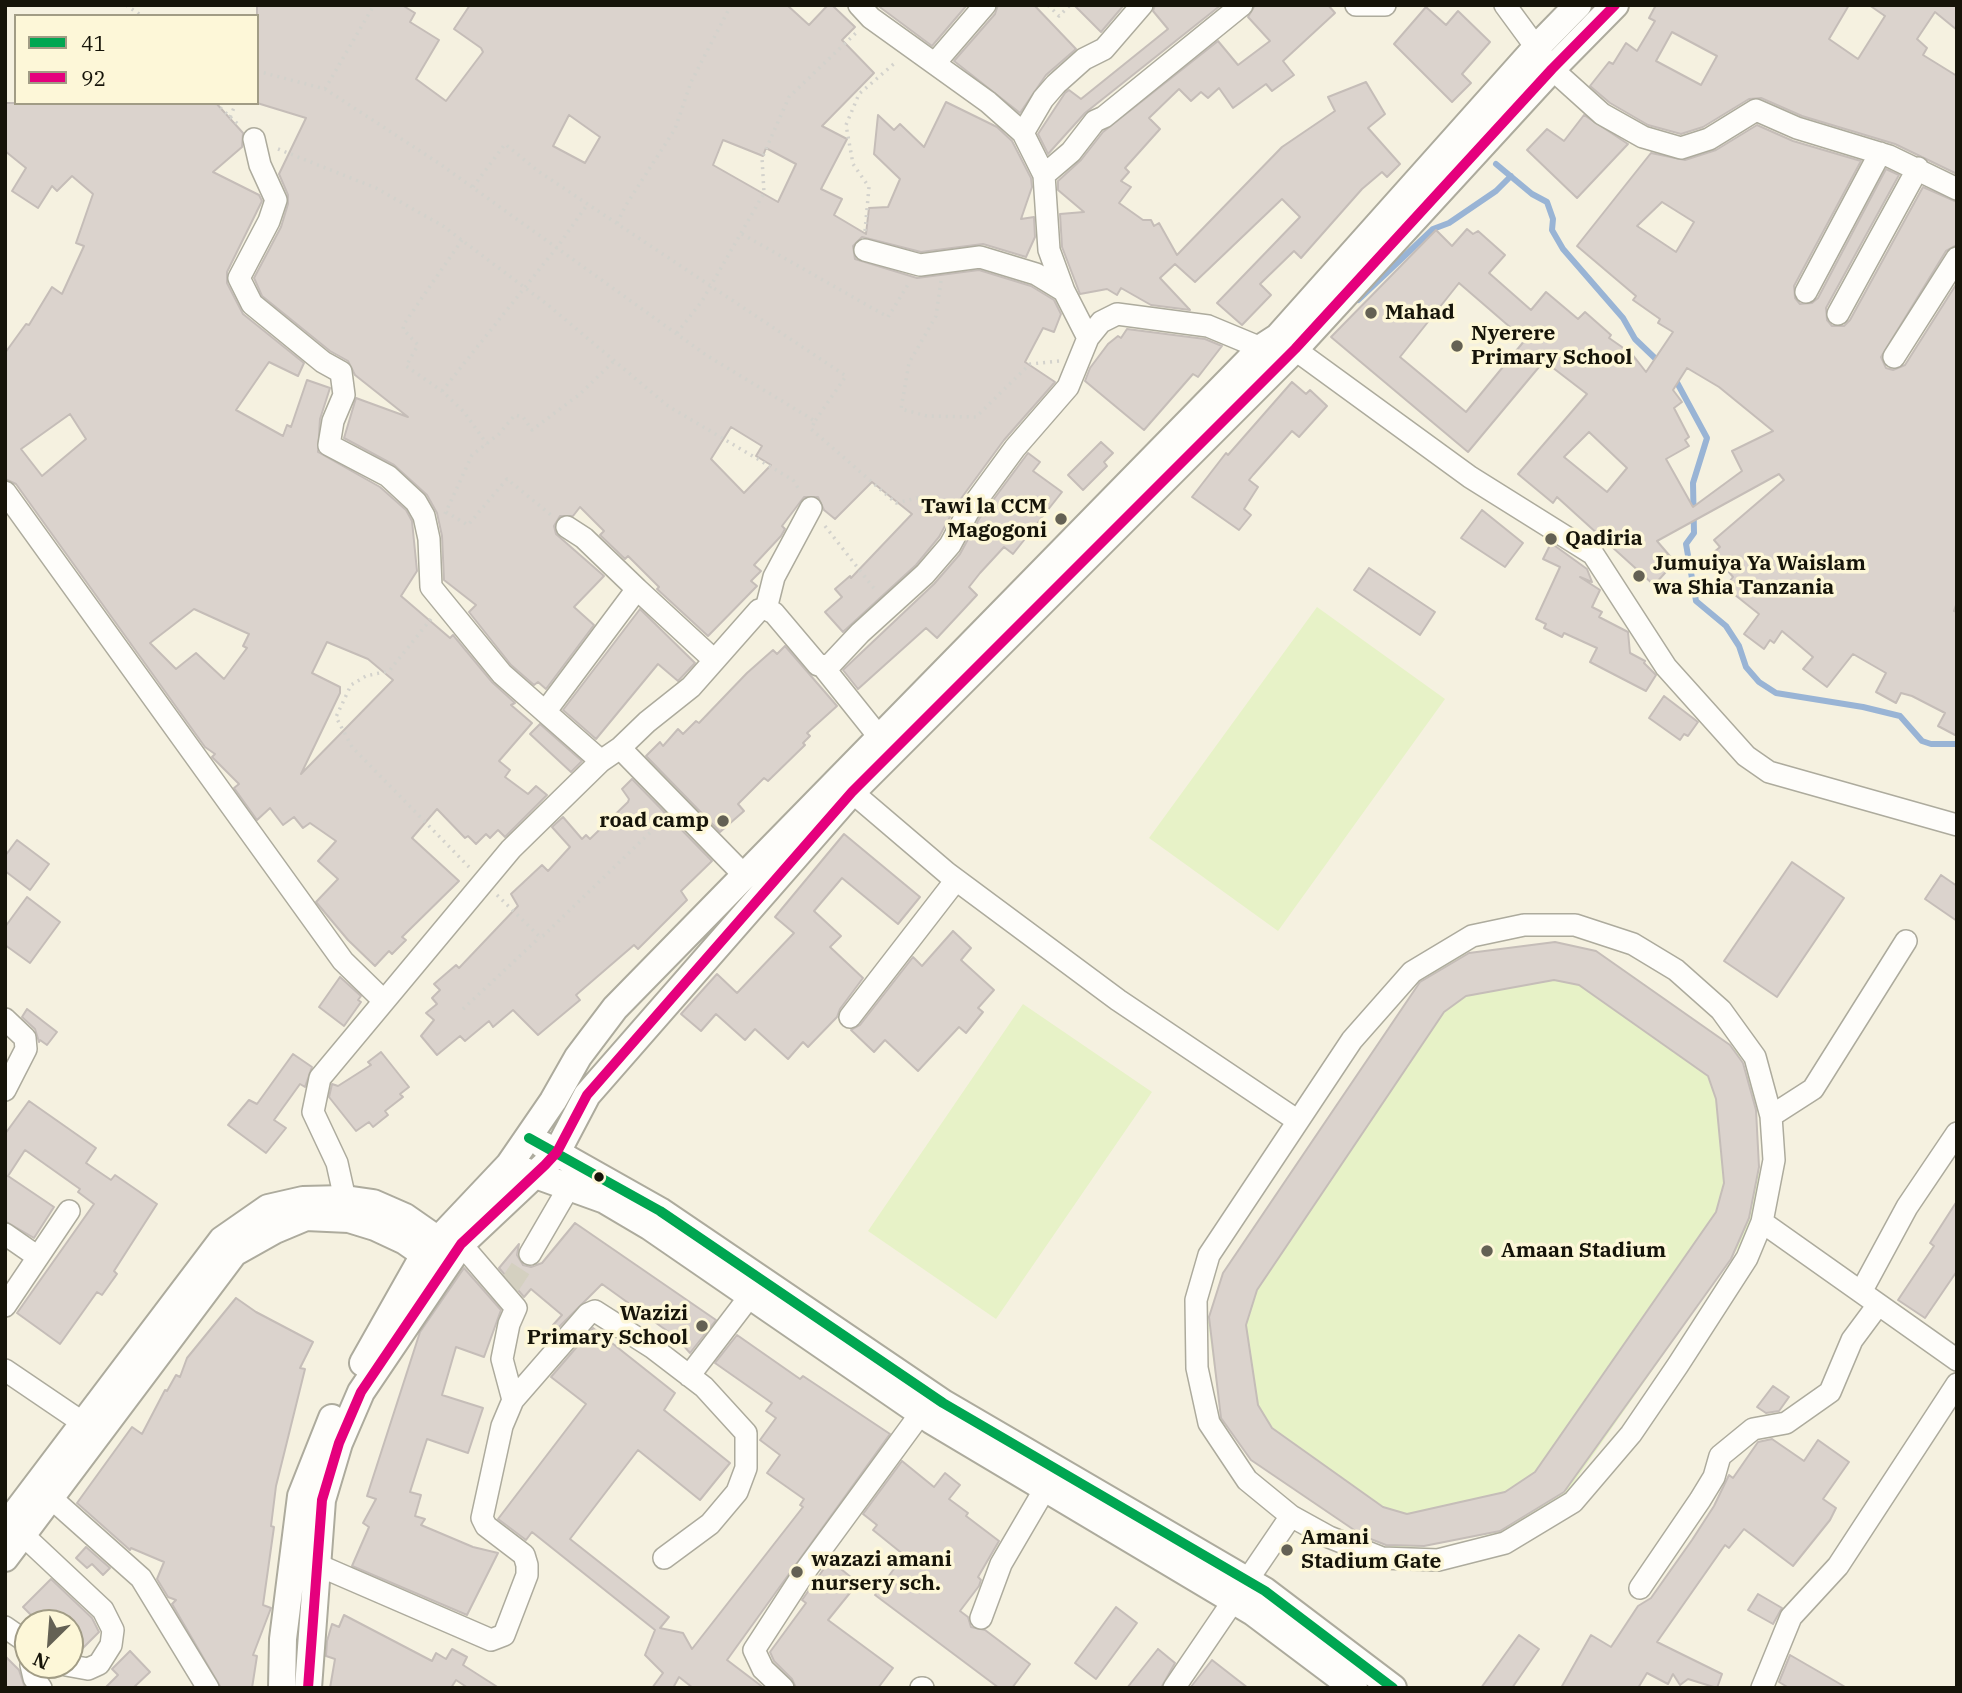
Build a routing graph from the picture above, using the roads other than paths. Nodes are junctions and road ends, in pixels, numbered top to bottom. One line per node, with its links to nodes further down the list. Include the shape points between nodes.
1 (985, 5): 11 (street)
2 (1142, 5): 12 (street, via 1104,50 1084,59 1056,84)
3 (1242, 5): 16 (street, via 1095,121 1071,152)
4 (1356, 5): 5 (street)
5 (1385, 5)
6 (1505, 5): 10 (street)
7 (1578, 5): 10 (main road)
8 (1615, 5): 10 (main road)
9 (865, 12): 11 (street)
10 (1543, 59): 14 (street, via 1602,114 1662,145 1681,148 1709,139 1756,110 1797,128); 24 (main road)
11 (935, 64): 12 (street)
12 (1023, 133): 16 (street)
13 (254, 139): 33 (street, via 275,200 239,278 251,304 341,372 344,395 329,445 388,476 416,502 429,539 431,587 502,674)
14 (1880, 153): 15 (street); 21 (street)
15 (1918, 168): 17 (street); 22 (street)
16 (1044, 175): 20 (street, via 1049,250)
17 (1957, 189)
18 (865, 250): 20 (street, via 916,265 980,257 1036,274)
19 (1957, 258): 25 (street)
20 (1064, 291): 23 (street)
21 (1806, 292)
22 (1838, 314)
23 (1088, 338): 24 (street, via 1101,322 1117,314 1208,326); 32 (street, via 1068,387 1015,448 950,545)
24 (1278, 345): 34 (main road); 37 (main road); 38 (street, via 1592,554 1666,667 1746,756 1769,772)
25 (1894, 357)
26 (5, 492): 42 (street, via 343,961)
27 (811, 508): 30 (street, via 774,577)
28 (567, 527): 29 (street)
29 (637, 589): 31 (street); 33 (street)
30 (766, 609): 31 (street, via 759,610); 32 (street, via 783,621)
31 (715, 660): 35 (street)
32 (824, 668): 34 (street)
33 (545, 712): 36 (street)
34 (880, 738): 39 (main road)
35 (620, 748): 36 (street); 39 (street)
36 (601, 761): 42 (street, via 511,849)
37 (852, 792): 40 (street); 50 (main road, via 587,1095)
38 (1957, 825)
39 (745, 876): 49 (main road, via 615,1008 578,1057)
40 (956, 880): 43 (street); 47 (street, via 1118,1000)
41 (1906, 941): 46 (street, via 1813,1089)
42 (383, 1000): 53 (street, via 320,1078 313,1112 337,1163)
43 (850, 1017)
44 (5, 1018): 45 (street, via 25,1038 26,1049)
45 (5, 1090)
46 (1771, 1116): 47 (street, via 1755,1057 1721,1010 1676,970 1633,944 1575,925 1524,925 1472,936 1412,972 1352,1040); 55 (street, via 1774,1160)
47 (1298, 1121): 72 (street, via 1209,1255 1196,1300 1197,1368 1209,1423 1247,1480)
48 (1957, 1133): 61 (street, via 1907,1207)
49 (529, 1139): 50 (main road); 51 (main road)
50 (557, 1152): 51 (main road); 78 (main road, via 660,1211 943,1403)
51 (521, 1170): 52 (main road); 57 (main road)
52 (569, 1187): 58 (street); 60 (main road, via 605,1200 649,1226)
53 (344, 1209): 57 (main road, via 390,1233); 69 (main road, via 303,1200 268,1208 222,1240)
54 (69, 1211): 59 (street)
55 (1762, 1222): 61 (street); 72 (street, via 1747,1258 1678,1365 1631,1434 1573,1502 1505,1543 1438,1560 1382,1558)
56 (5, 1234): 59 (street)
57 (444, 1252): 67 (street, via 507,1288 516,1308 502,1359); 76 (main road, via 326,1430 301,1496)
58 (530, 1254)
59 (38, 1257): 62 (street)
60 (750, 1296): 65 (street); 68 (main road)
61 (1869, 1298): 63 (street); 77 (street, via 1829,1392 1786,1423 1753,1429 1720,1456 1714,1477)
62 (5, 1306)
63 (1957, 1360)
64 (5, 1370): 69 (street)
65 (689, 1376): 67 (street, via 595,1311 587,1314); 75 (street, via 746,1433 746,1468 737,1492 710,1524)
66 (1957, 1384): 88 (street, via 1845,1557 1791,1617)
67 (513, 1400): 76 (street, via 502,1426 482,1518 485,1526 524,1555 527,1565 504,1635 491,1640)
68 (921, 1413): 70 (main road); 85 (street, via 758,1642 753,1654)
69 (91, 1428): 71 (main road)
70 (1046, 1487): 78 (main road); 79 (street, via 1001,1564)
71 (45, 1491): 73 (main road); 82 (street, via 141,1578)
72 (1291, 1516): 78 (street)
73 (14, 1531): 74 (main road); 80 (street, via 103,1610 113,1630 111,1645 99,1664)
74 (5, 1558)
75 (664, 1558)
76 (304, 1560): 83 (main road, via 284,1639); 84 (main road)
77 (1640, 1588)
78 (1241, 1590): 81 (main road); 86 (street); 87 (main road)
79 (981, 1618)
80 (84, 1668)
81 (1346, 1685)
82 (208, 1688)
83 (282, 1688)
84 (308, 1688)
85 (783, 1688)
86 (1174, 1688)
87 (1393, 1688)
88 (1762, 1688)

